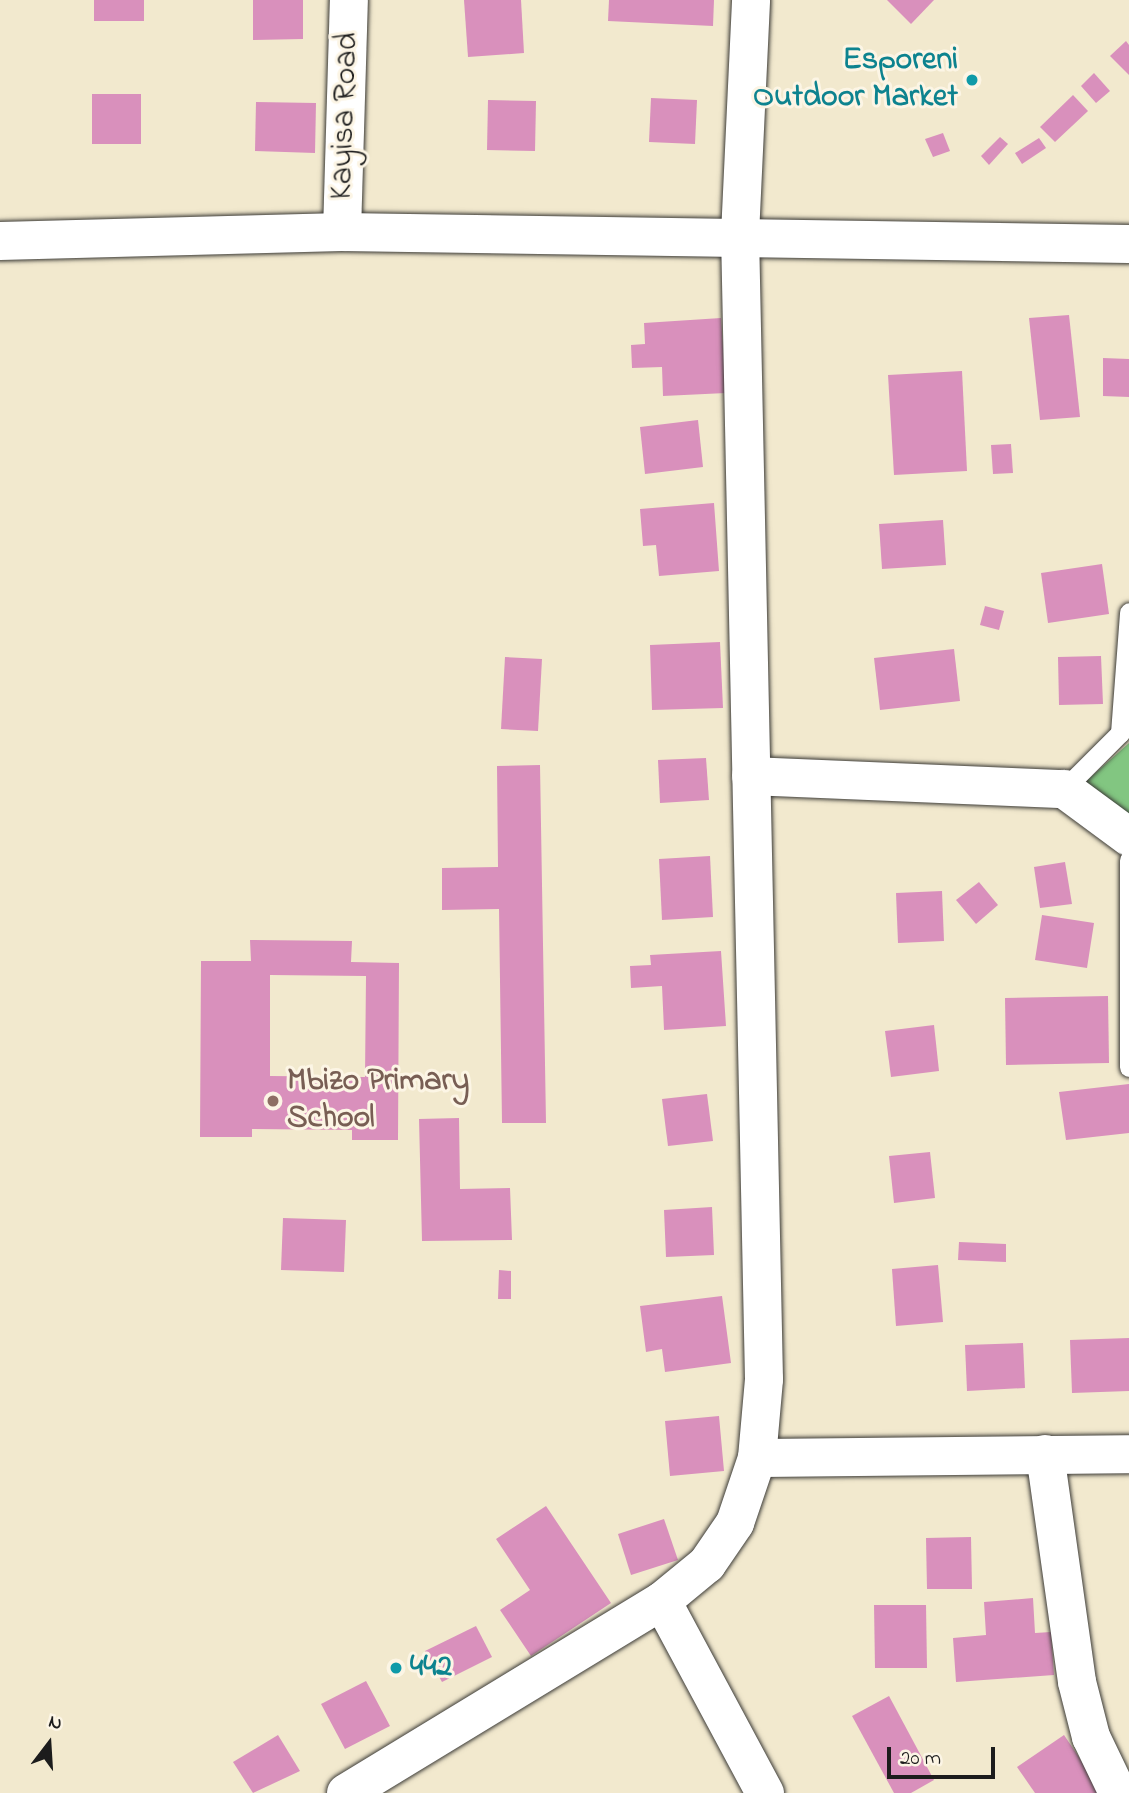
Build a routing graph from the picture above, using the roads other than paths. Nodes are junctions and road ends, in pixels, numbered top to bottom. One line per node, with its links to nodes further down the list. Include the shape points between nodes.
1 (349, 0): 3 (street, Kayisa Road)
2 (751, 0): 4 (street)
3 (342, 232): 4 (street); 5 (street)
4 (740, 235): 6 (street); 8 (street)
5 (0, 241)
6 (1129, 244)
7 (1129, 612): 9 (lane, via 1120,733)
8 (751, 776): 9 (street); 15 (street, via 764,1379)
9 (1064, 789): 10 (street)
10 (1129, 837)
11 (1129, 860): 12 (lane)
12 (1129, 1067)
13 (1045, 1454): 14 (street); 15 (street); 19 (street, via 1077,1682 1091,1737)
14 (1129, 1454)
15 (757, 1458): 16 (street, via 735,1523 707,1564)
16 (662, 1601): 17 (street); 18 (street)
17 (356, 1791)
18 (765, 1793)
19 (1118, 1793)

